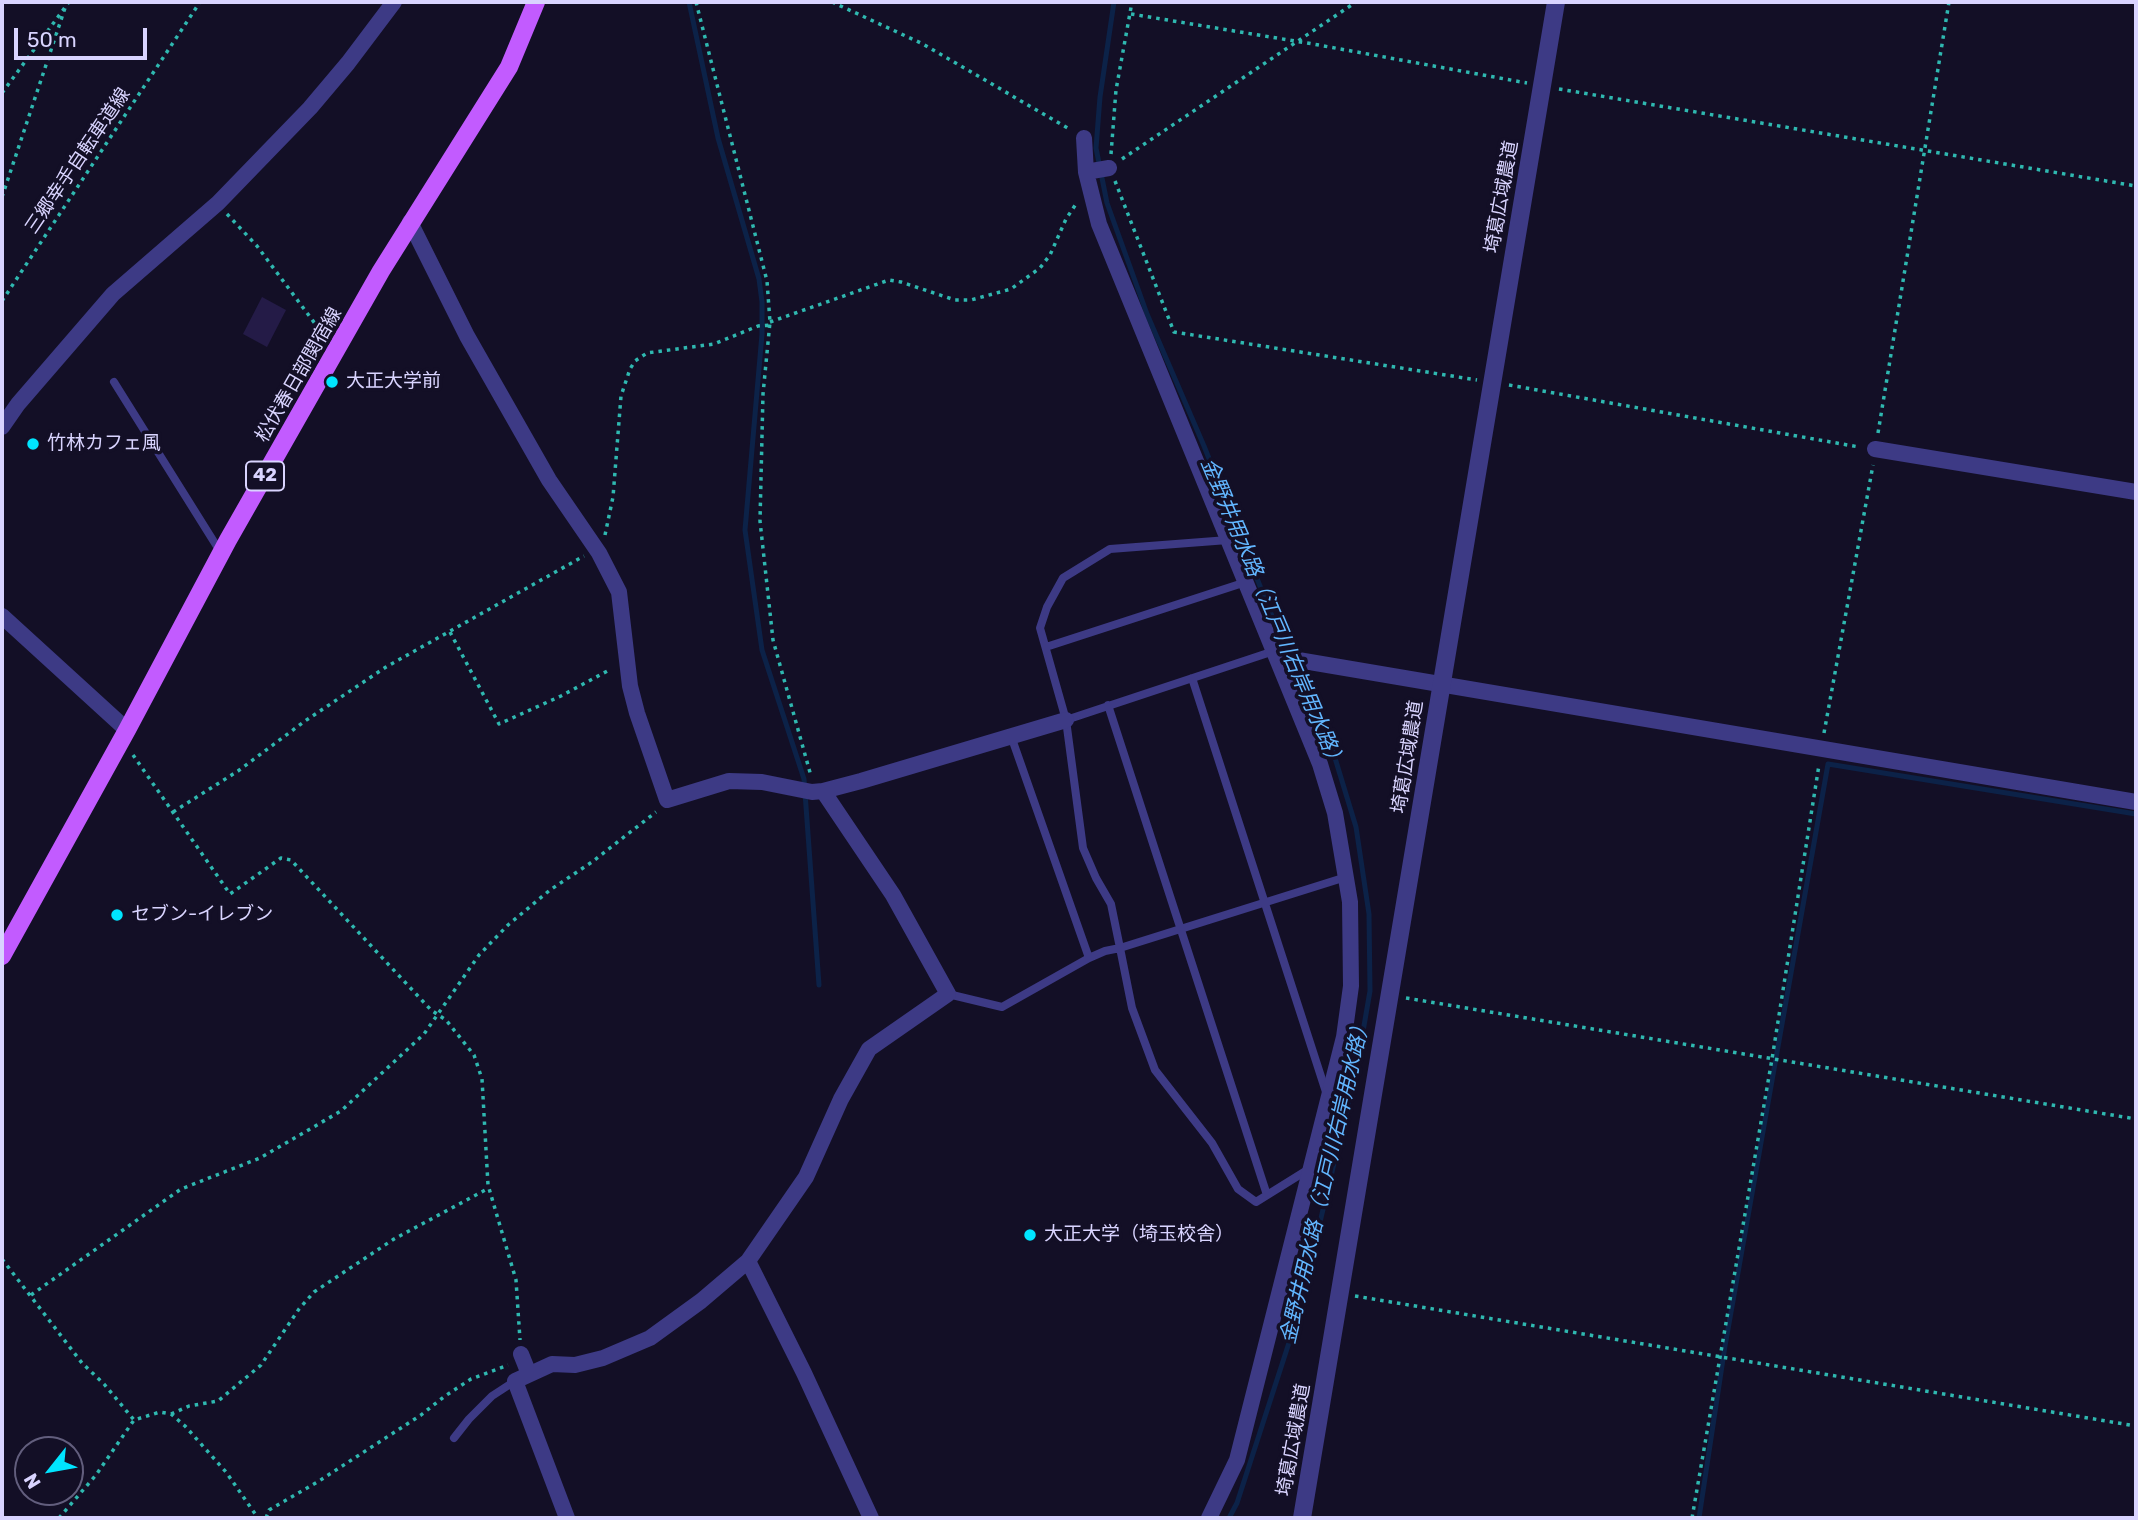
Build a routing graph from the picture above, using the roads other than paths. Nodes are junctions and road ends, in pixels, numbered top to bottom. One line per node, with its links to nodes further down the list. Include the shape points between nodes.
1 (394, 2): 9 (street, via 310,107 218,203 114,295)
2 (536, 2): 7 (main road, 松伏春日部関宿線 / 42, via 509,66)
3 (1556, 2): 20 (street, 埼葛広域農道)
4 (1084, 138): 6 (street)
5 (1109, 168): 6 (street)
6 (1086, 172): 12 (street, via 1099,224)
7 (410, 222): 13 (main road, 松伏春日部関宿線 / 42); 25 (street, via 467,336 619,592 637,713 667,800 729,781)
8 (114, 382): 13 (lane)
9 (2, 427)
10 (1875, 449): 11 (street)
11 (2136, 492)
12 (1228, 540): 14 (street); 16 (lane, via 1110,549 1086,563 1063,578 1047,607 1040,628)
13 (220, 553): 23 (main road, 松伏春日部関宿線 / 42)
14 (1246, 582): 16 (lane); 17 (street)
15 (2, 616): 23 (street)
16 (1046, 647): 22 (lane)
17 (1274, 650): 18 (street); 19 (lane)
18 (1280, 666): 20 (street, via 1298,660); 27 (street, via 1320,764)
19 (1192, 678): 21 (lane); 28 (lane)
20 (1441, 684): 26 (street); 43 (street, 埼葛広域農道)
21 (1108, 705): 22 (lane); 29 (lane)
22 (1066, 720): 24 (street); 30 (lane, via 1083,848 1111,904)
23 (124, 735): 31 (main road, 松伏春日部関宿線 / 42)
24 (1011, 736): 25 (street, via 861,782); 32 (lane)
25 (811, 791): 33 (street, via 893,895)
26 (2136, 803)
27 (1347, 877): 28 (lane); 34 (street, via 1351,986)
28 (1264, 902): 29 (lane); 34 (lane)
29 (1180, 929): 30 (lane); 36 (lane)
30 (1120, 948): 32 (lane); 36 (lane, via 1132,1009 1155,1070 1212,1143 1238,1189 1256,1202)
31 (2, 956)
32 (1089, 958): 33 (lane, via 1002,1007)
33 (948, 994): 37 (street, via 869,1049 806,1177)
34 (1329, 1101): 35 (street)
35 (1312, 1168): 36 (lane); 42 (street, via 1237,1460)
36 (1267, 1195)
37 (748, 1261): 38 (street, via 650,1338 575,1365); 41 (street)
38 (522, 1367): 39 (lane); 40 (street)
39 (454, 1438)
40 (567, 1518)
41 (871, 1518)
42 (1209, 1518)
43 (1302, 1518)

